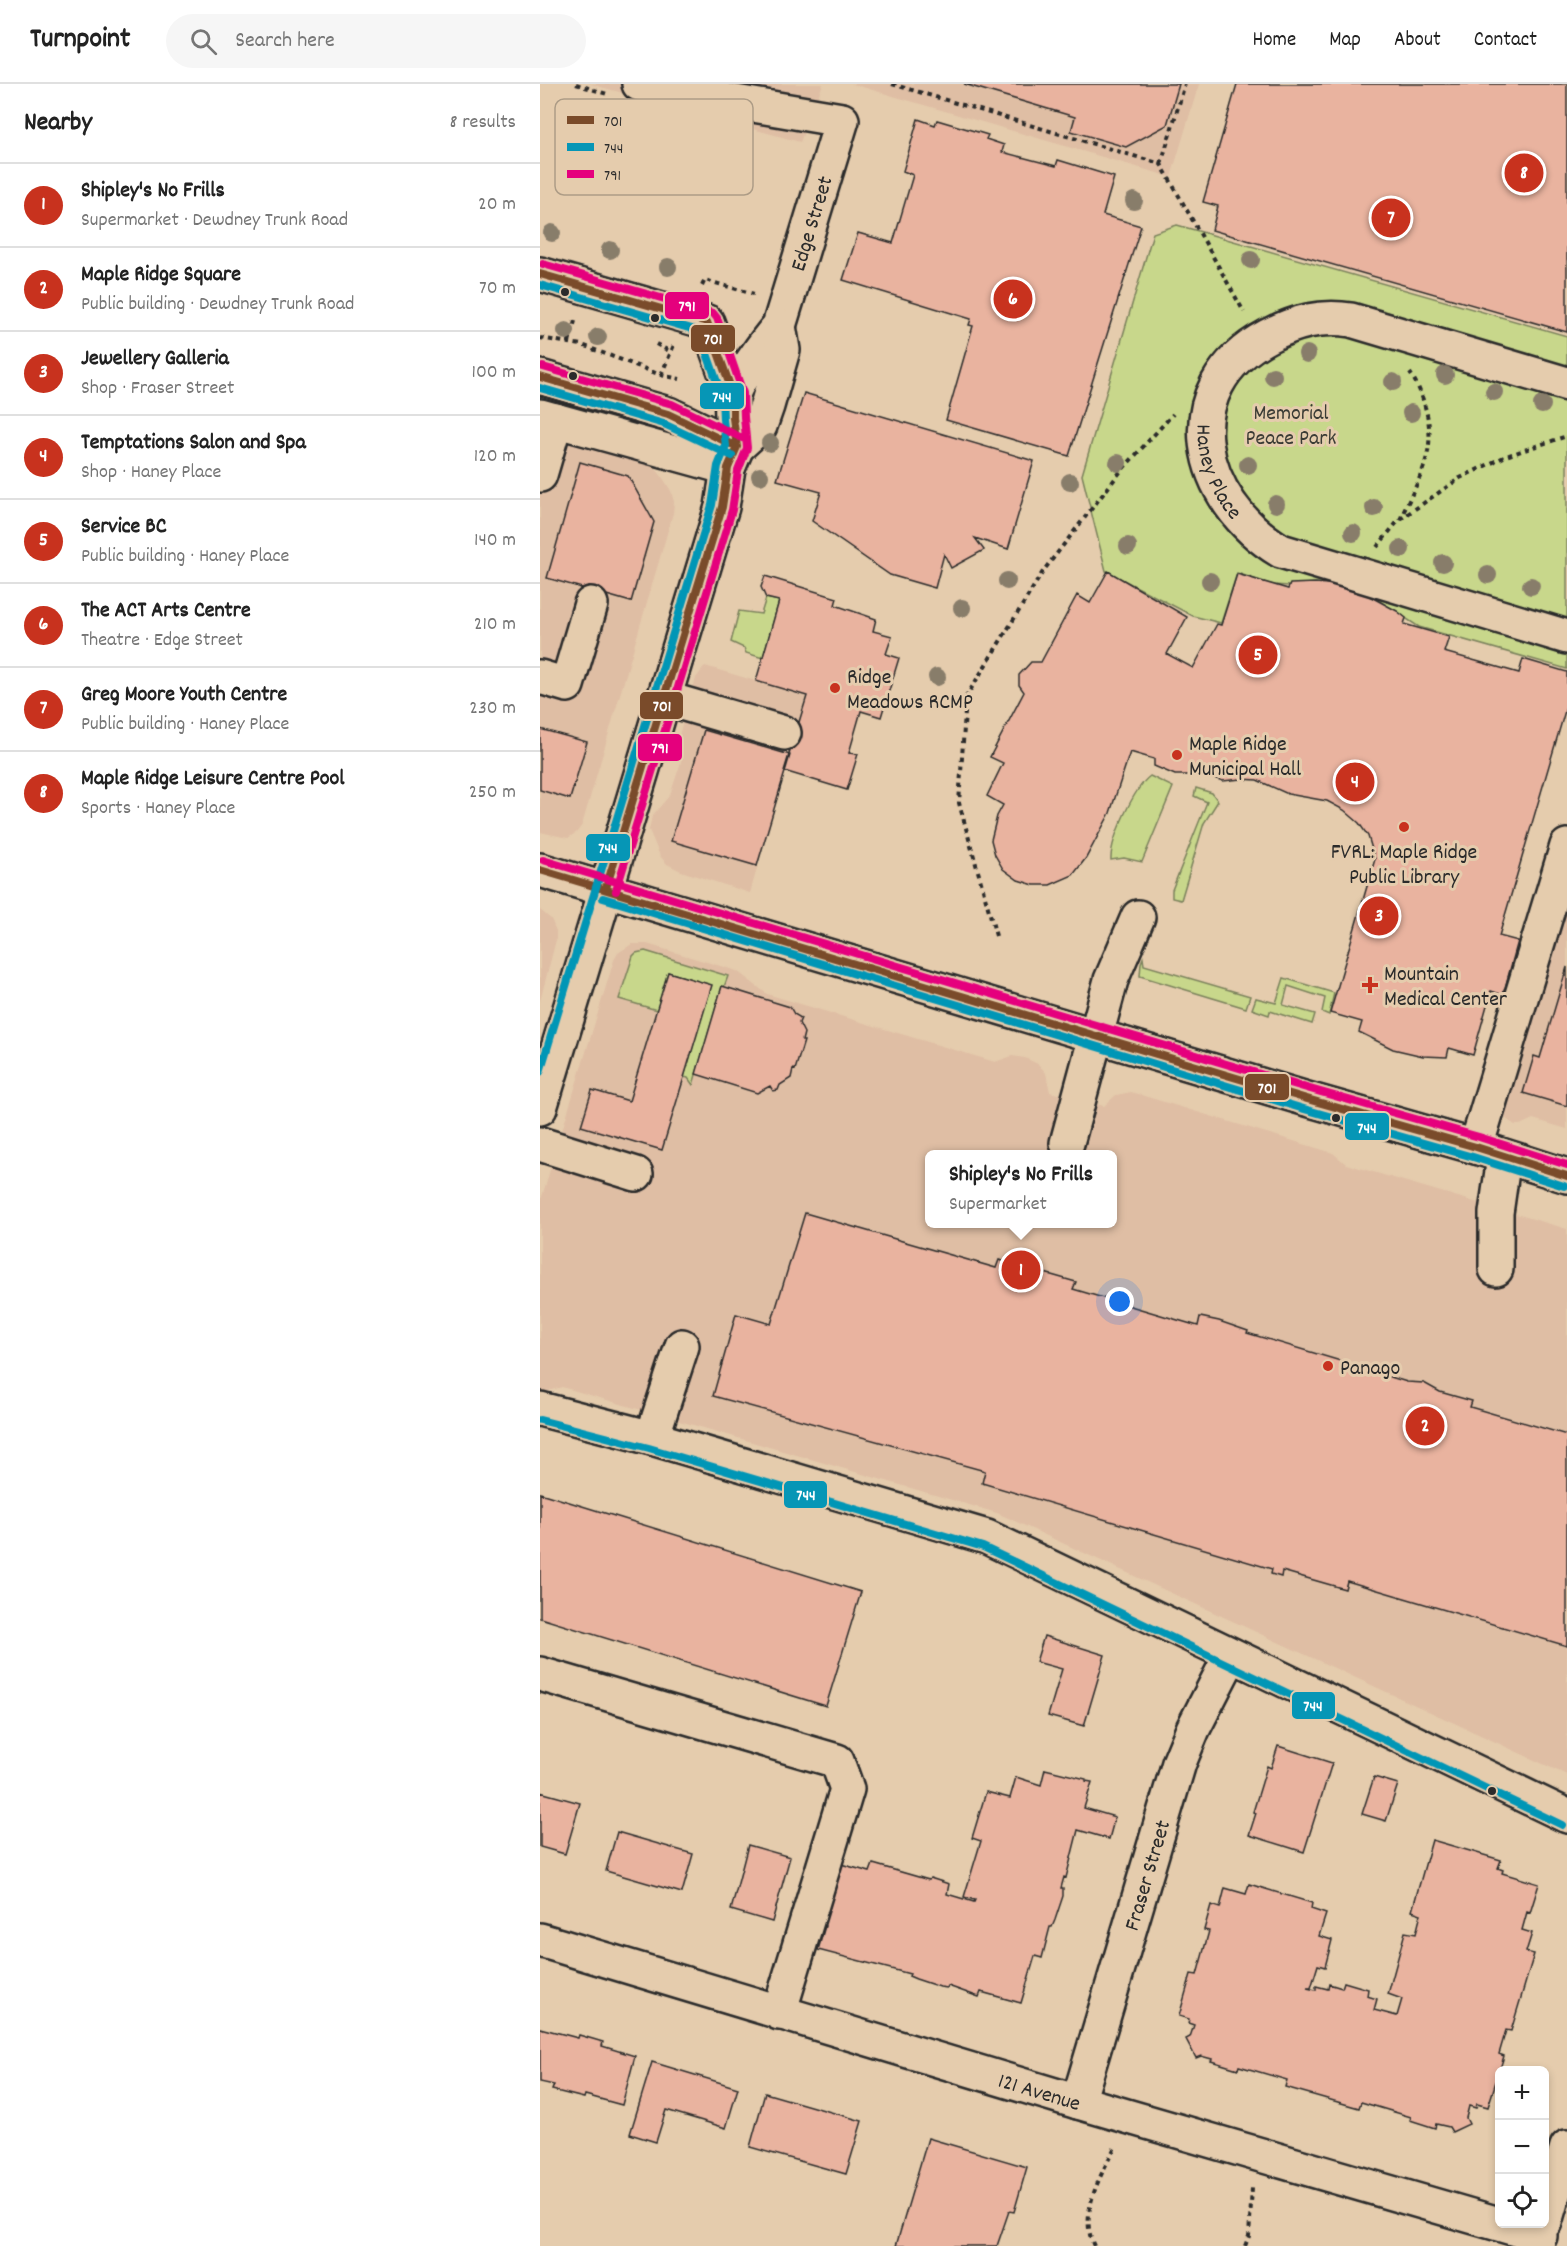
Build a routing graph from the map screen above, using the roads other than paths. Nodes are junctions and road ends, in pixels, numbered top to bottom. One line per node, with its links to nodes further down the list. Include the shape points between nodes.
1 (639, 84): 2 (street, Edge Street)
2 (717, 99)
3 (753, 105): 5 (street, Edge Street, via 842,120)
4 (540, 274): 8 (street, via 707,322)
5 (779, 326): 8 (street, Edge Street); 10 (street, Edge Street, via 783,350 760,426)
6 (540, 377): 10 (street, via 668,414)
7 (1567, 384): 13 (street, Haney Place, via 1351,320 1321,317 1276,332 1238,356 1214,390 1205,433 1210,467 1225,497 1255,534 1281,551)
8 (733, 394): 10 (street)
9 (548, 418): 10 (street); 11 (street)
10 (733, 458): 15 (street)
11 (540, 475)
12 (591, 604): 14 (street, via 567,685)
13 (1567, 637)
14 (540, 677)
15 (664, 698): 16 (street); 19 (street)
16 (784, 733)
17 (1567, 846): 25 (street)
18 (540, 870): 19 (street)
19 (606, 888): 21 (street); 22 (street)
20 (1138, 917): 21 (street, via 1111,980)
21 (1095, 1035): 23 (street); 25 (street)
22 (540, 1108)
23 (1067, 1143)
24 (540, 1144): 26 (street)
25 (1490, 1152): 27 (street); 28 (street)
26 (636, 1174)
27 (1567, 1176)
28 (1496, 1269)
29 (682, 1346): 31 (street)
30 (540, 1409): 31 (street)
31 (652, 1438): 32 (street, via 987,1537)
32 (1232, 1654): 34 (street); 37 (street, Fraser Street, via 1179,1763)
33 (540, 1674): 36 (street, via 837,1761 847,1789)
34 (1567, 1816)
35 (540, 1940): 36 (street, 121 Avenue)
36 (778, 2013): 37 (street, 121 Avenue)
37 (1078, 2102): 39 (street, 121 Avenue)
38 (1567, 2147): 39 (street)
39 (1541, 2235)

